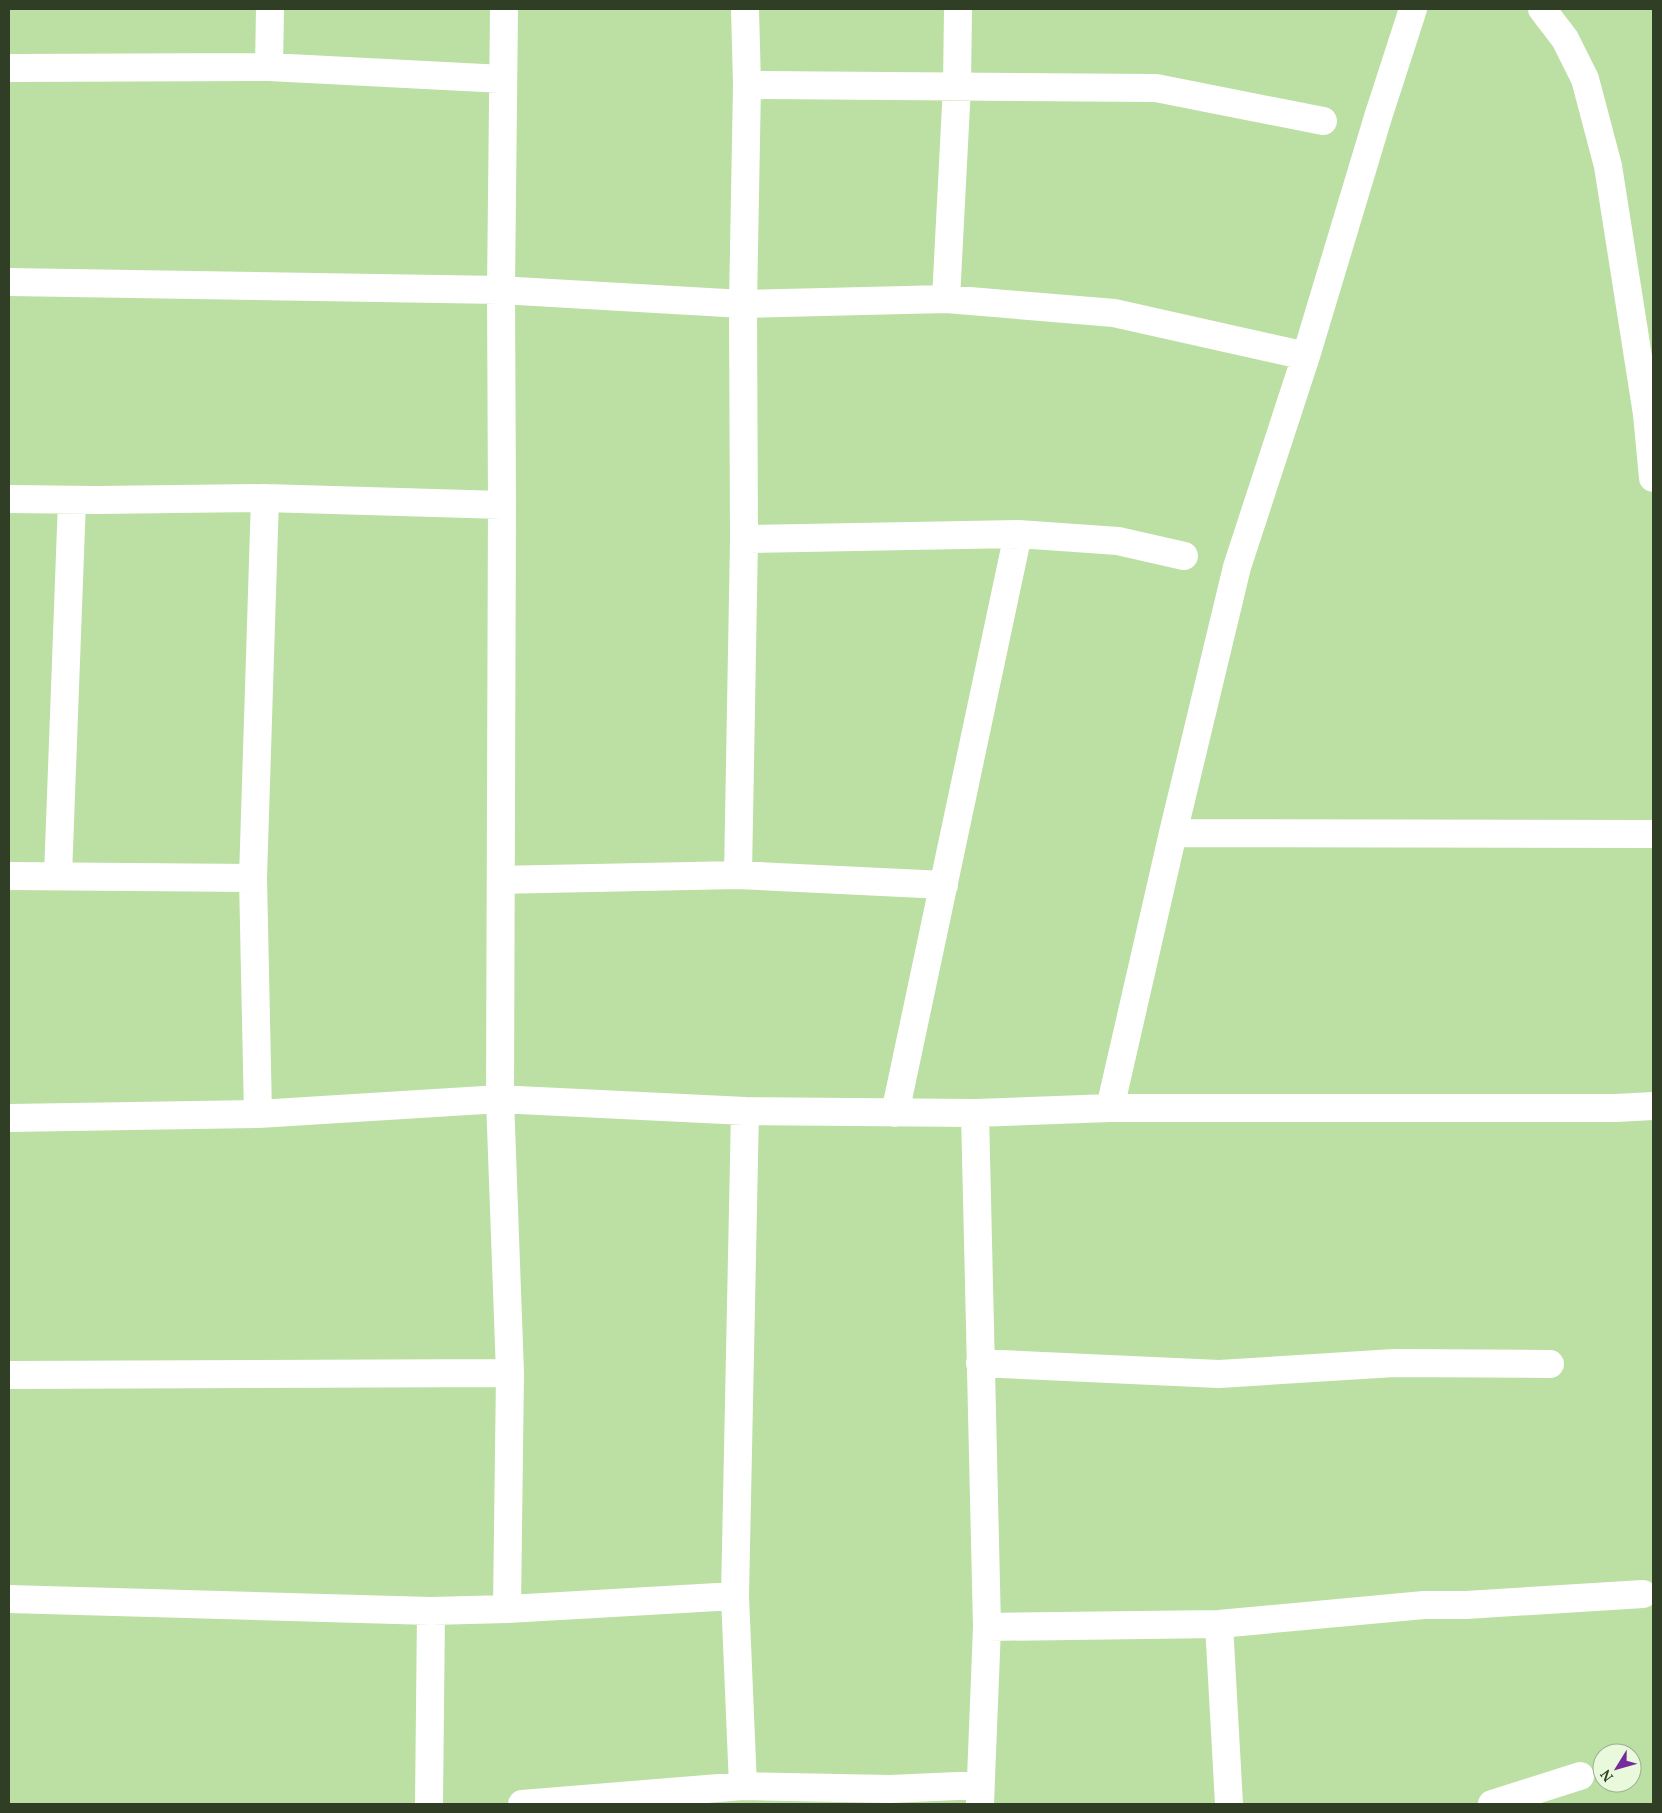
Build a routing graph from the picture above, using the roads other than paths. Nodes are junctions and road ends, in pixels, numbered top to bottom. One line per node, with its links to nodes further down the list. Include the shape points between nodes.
1 (270, 9): 7 (street)
2 (504, 9): 9 (street)
3 (744, 9): 10 (street)
4 (958, 9): 11 (street)
5 (1413, 9): 17 (street)
6 (1542, 9): 18 (street, via 1565,39 1584,79 1608,166 1647,414)
7 (269, 67): 8 (street); 9 (street)
8 (9, 68)
9 (503, 79): 14 (street)
10 (747, 85): 11 (street); 16 (street)
11 (957, 86): 12 (street, via 1156,88); 15 (street)
12 (1323, 121)
13 (9, 282): 14 (street)
14 (501, 290): 16 (street); 22 (street)
15 (946, 299): 16 (street); 17 (street, via 1114,313)
16 (743, 304): 24 (street)
17 (1306, 356): 26 (street, via 1237,567)
18 (1653, 478)
19 (265, 498): 21 (street); 22 (street); 31 (street)
20 (9, 499): 21 (street)
21 (72, 500): 30 (street)
22 (502, 505): 32 (street)
23 (1018, 534): 24 (street); 25 (street, via 1118,541); 33 (street)
24 (744, 539): 28 (street)
25 (1184, 556)
26 (1173, 833): 27 (street); 36 (street)
27 (1653, 834)
28 (738, 875): 32 (street); 33 (street)
29 (9, 876): 30 (street)
30 (58, 876): 31 (street)
31 (253, 878): 40 (street)
32 (501, 880): 34 (street)
33 (944, 885): 38 (street)
34 (500, 1099): 37 (street); 40 (street); 44 (street)
35 (1653, 1106): 36 (street)
36 (1110, 1108): 39 (street)
37 (745, 1111): 38 (street); 47 (street)
38 (895, 1113): 39 (street)
39 (975, 1113): 42 (street)
40 (258, 1114): 41 (street)
41 (9, 1118)
42 (980, 1363): 43 (street, via 1219,1374 1394,1363); 52 (street)
43 (1550, 1364)
44 (510, 1373): 45 (street); 49 (street)
45 (9, 1375)
46 (1643, 1594): 51 (street, via 1424,1605)
47 (735, 1596): 49 (street); 54 (street)
48 (9, 1599): 50 (street)
49 (507, 1609): 50 (street)
50 (431, 1610): 56 (street)
51 (1219, 1624): 52 (street); 58 (street)
52 (987, 1628): 55 (street)
53 (1580, 1776): 59 (street)
54 (743, 1786): 55 (street, via 890,1789); 57 (street)
55 (980, 1795)
56 (429, 1804)
57 (522, 1804)
58 (1229, 1804)
59 (1492, 1804)

